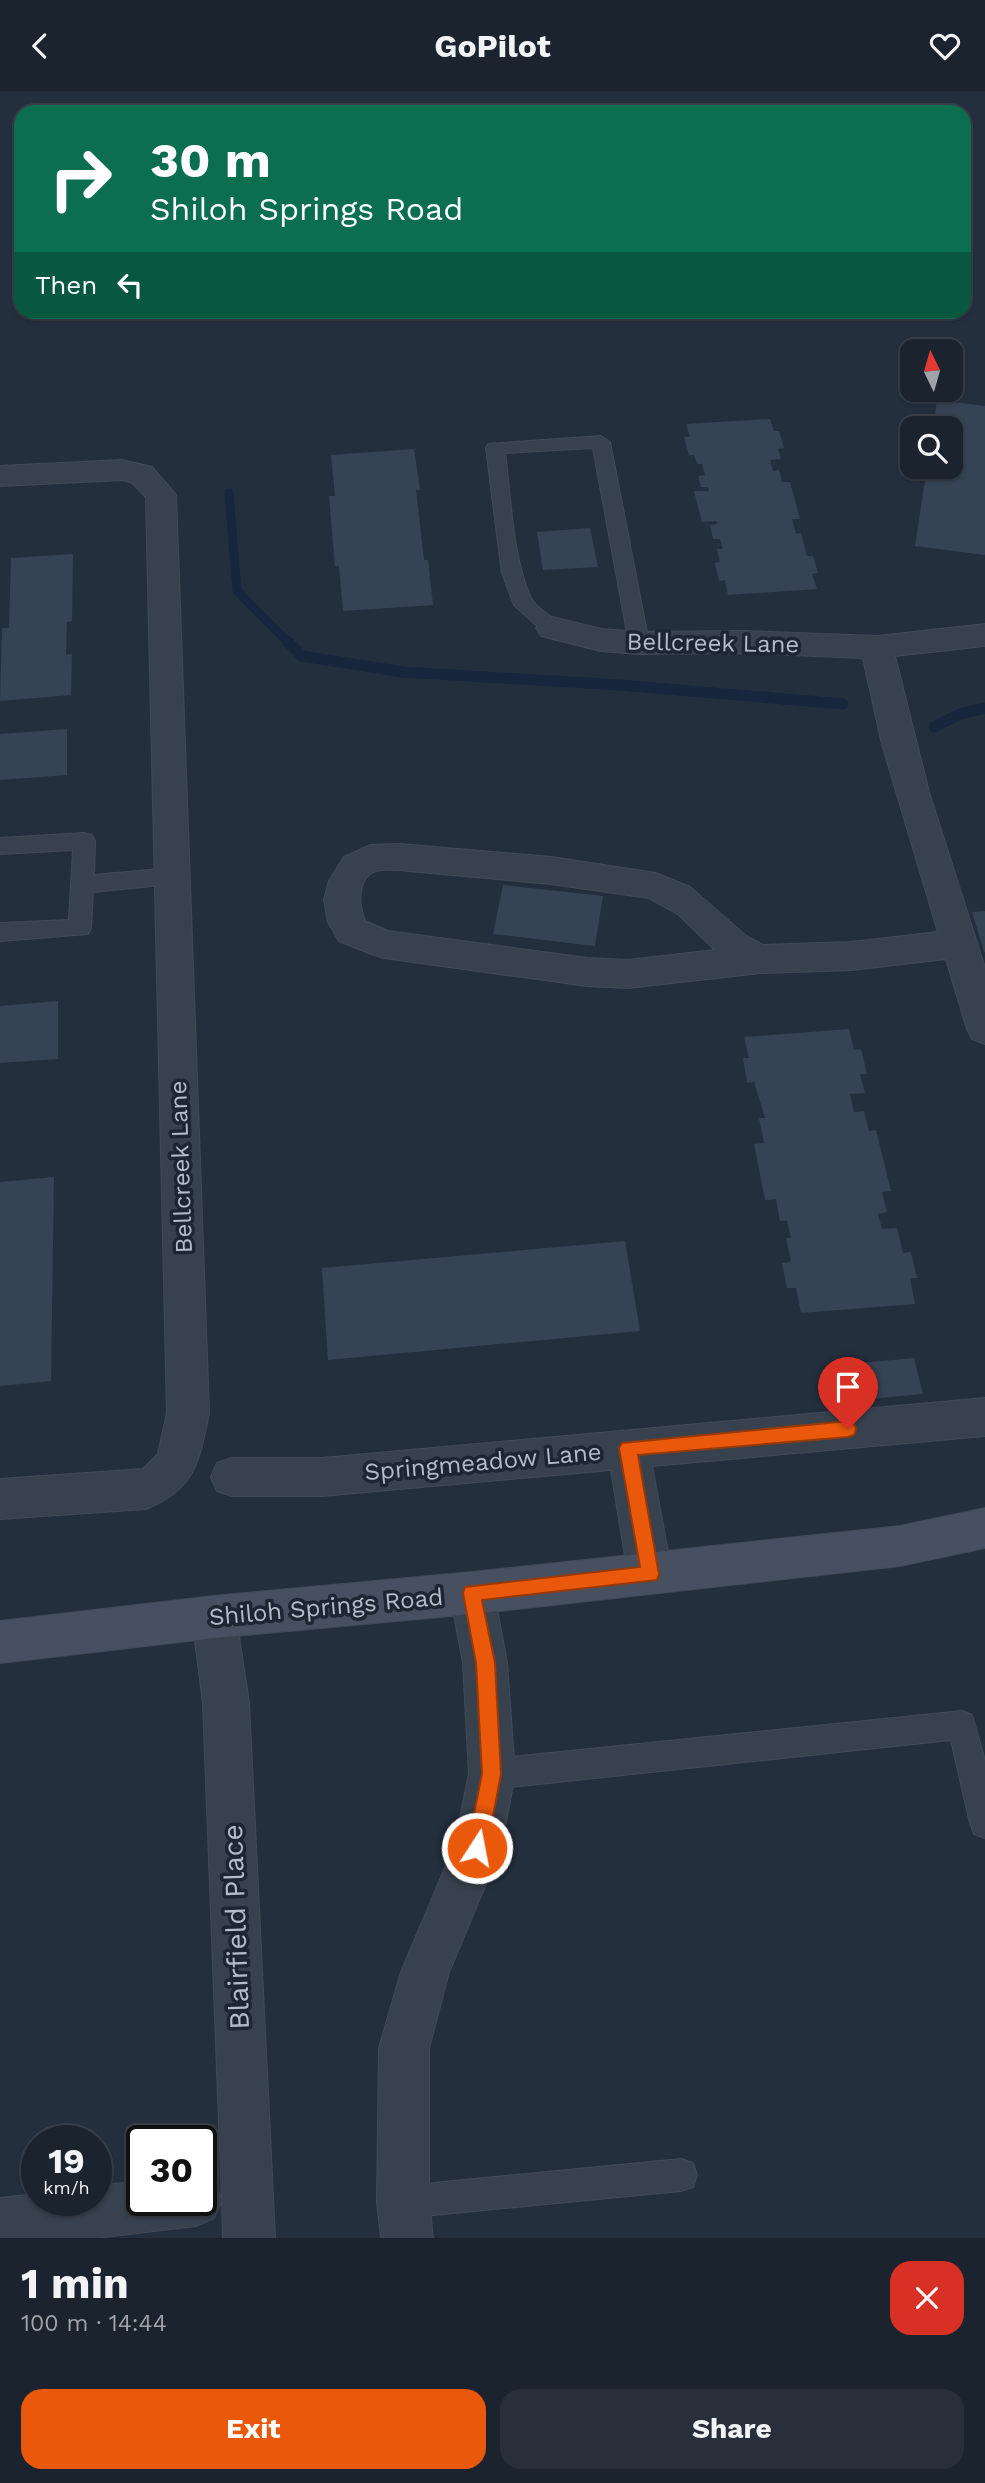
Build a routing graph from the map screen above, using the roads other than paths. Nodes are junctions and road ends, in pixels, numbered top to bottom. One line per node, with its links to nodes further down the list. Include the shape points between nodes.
1 (0, 476): 7 (street, Bellcreek Lane, via 122,470 141,474 161,495)
2 (552, 628): 4 (street, Bellcreek Lane, via 601,640); 4 (lane, via 524,605 512,573 495,448 601,442)
3 (985, 635): 5 (street, Bellcreek Lane)
4 (639, 643): 5 (street, Bellcreek Lane)
5 (877, 647): 10 (street, via 889,714)
6 (0, 846): 8 (lane, via 84,841)
7 (172, 876): 8 (lane); 16 (street, Bellcreek Lane, via 188,1413 176,1467 164,1481 146,1489)
8 (81, 885): 9 (lane, via 80,928)
9 (0, 932)
10 (961, 943): 11 (street, via 851,956); 12 (street)
11 (761, 959): 11 (street, via 727,942 689,902 665,890 574,873 371,858 356,866 346,881 342,900 345,922 352,931 384,944 411,948 628,974)
12 (985, 1030)
13 (985, 1417): 14 (street, Springmeadow Lane)
14 (628, 1448): 15 (street, Springmeadow Lane, via 322,1477); 18 (street)
15 (232, 1477)
16 (0, 1499)
17 (985, 1528): 18 (street, Shiloh Springs Road, via 900,1546)
18 (650, 1574): 19 (street, Shiloh Springs Road)
19 (472, 1593): 20 (street, Shiloh Springs Road); 22 (street, via 485,1663)
20 (214, 1617): 21 (street, Shiloh Springs Road); 25 (street, Blairfield Place, via 226,1703)
21 (0, 1642)
22 (492, 1774): 23 (lane, via 962,1724); 26 (street, via 477,1848 425,1972 404,2048)
23 (985, 1823)
24 (681, 2175): 26 (lane)
25 (223, 2207): 27 (street)
26 (405, 2220)
27 (0, 2224)

